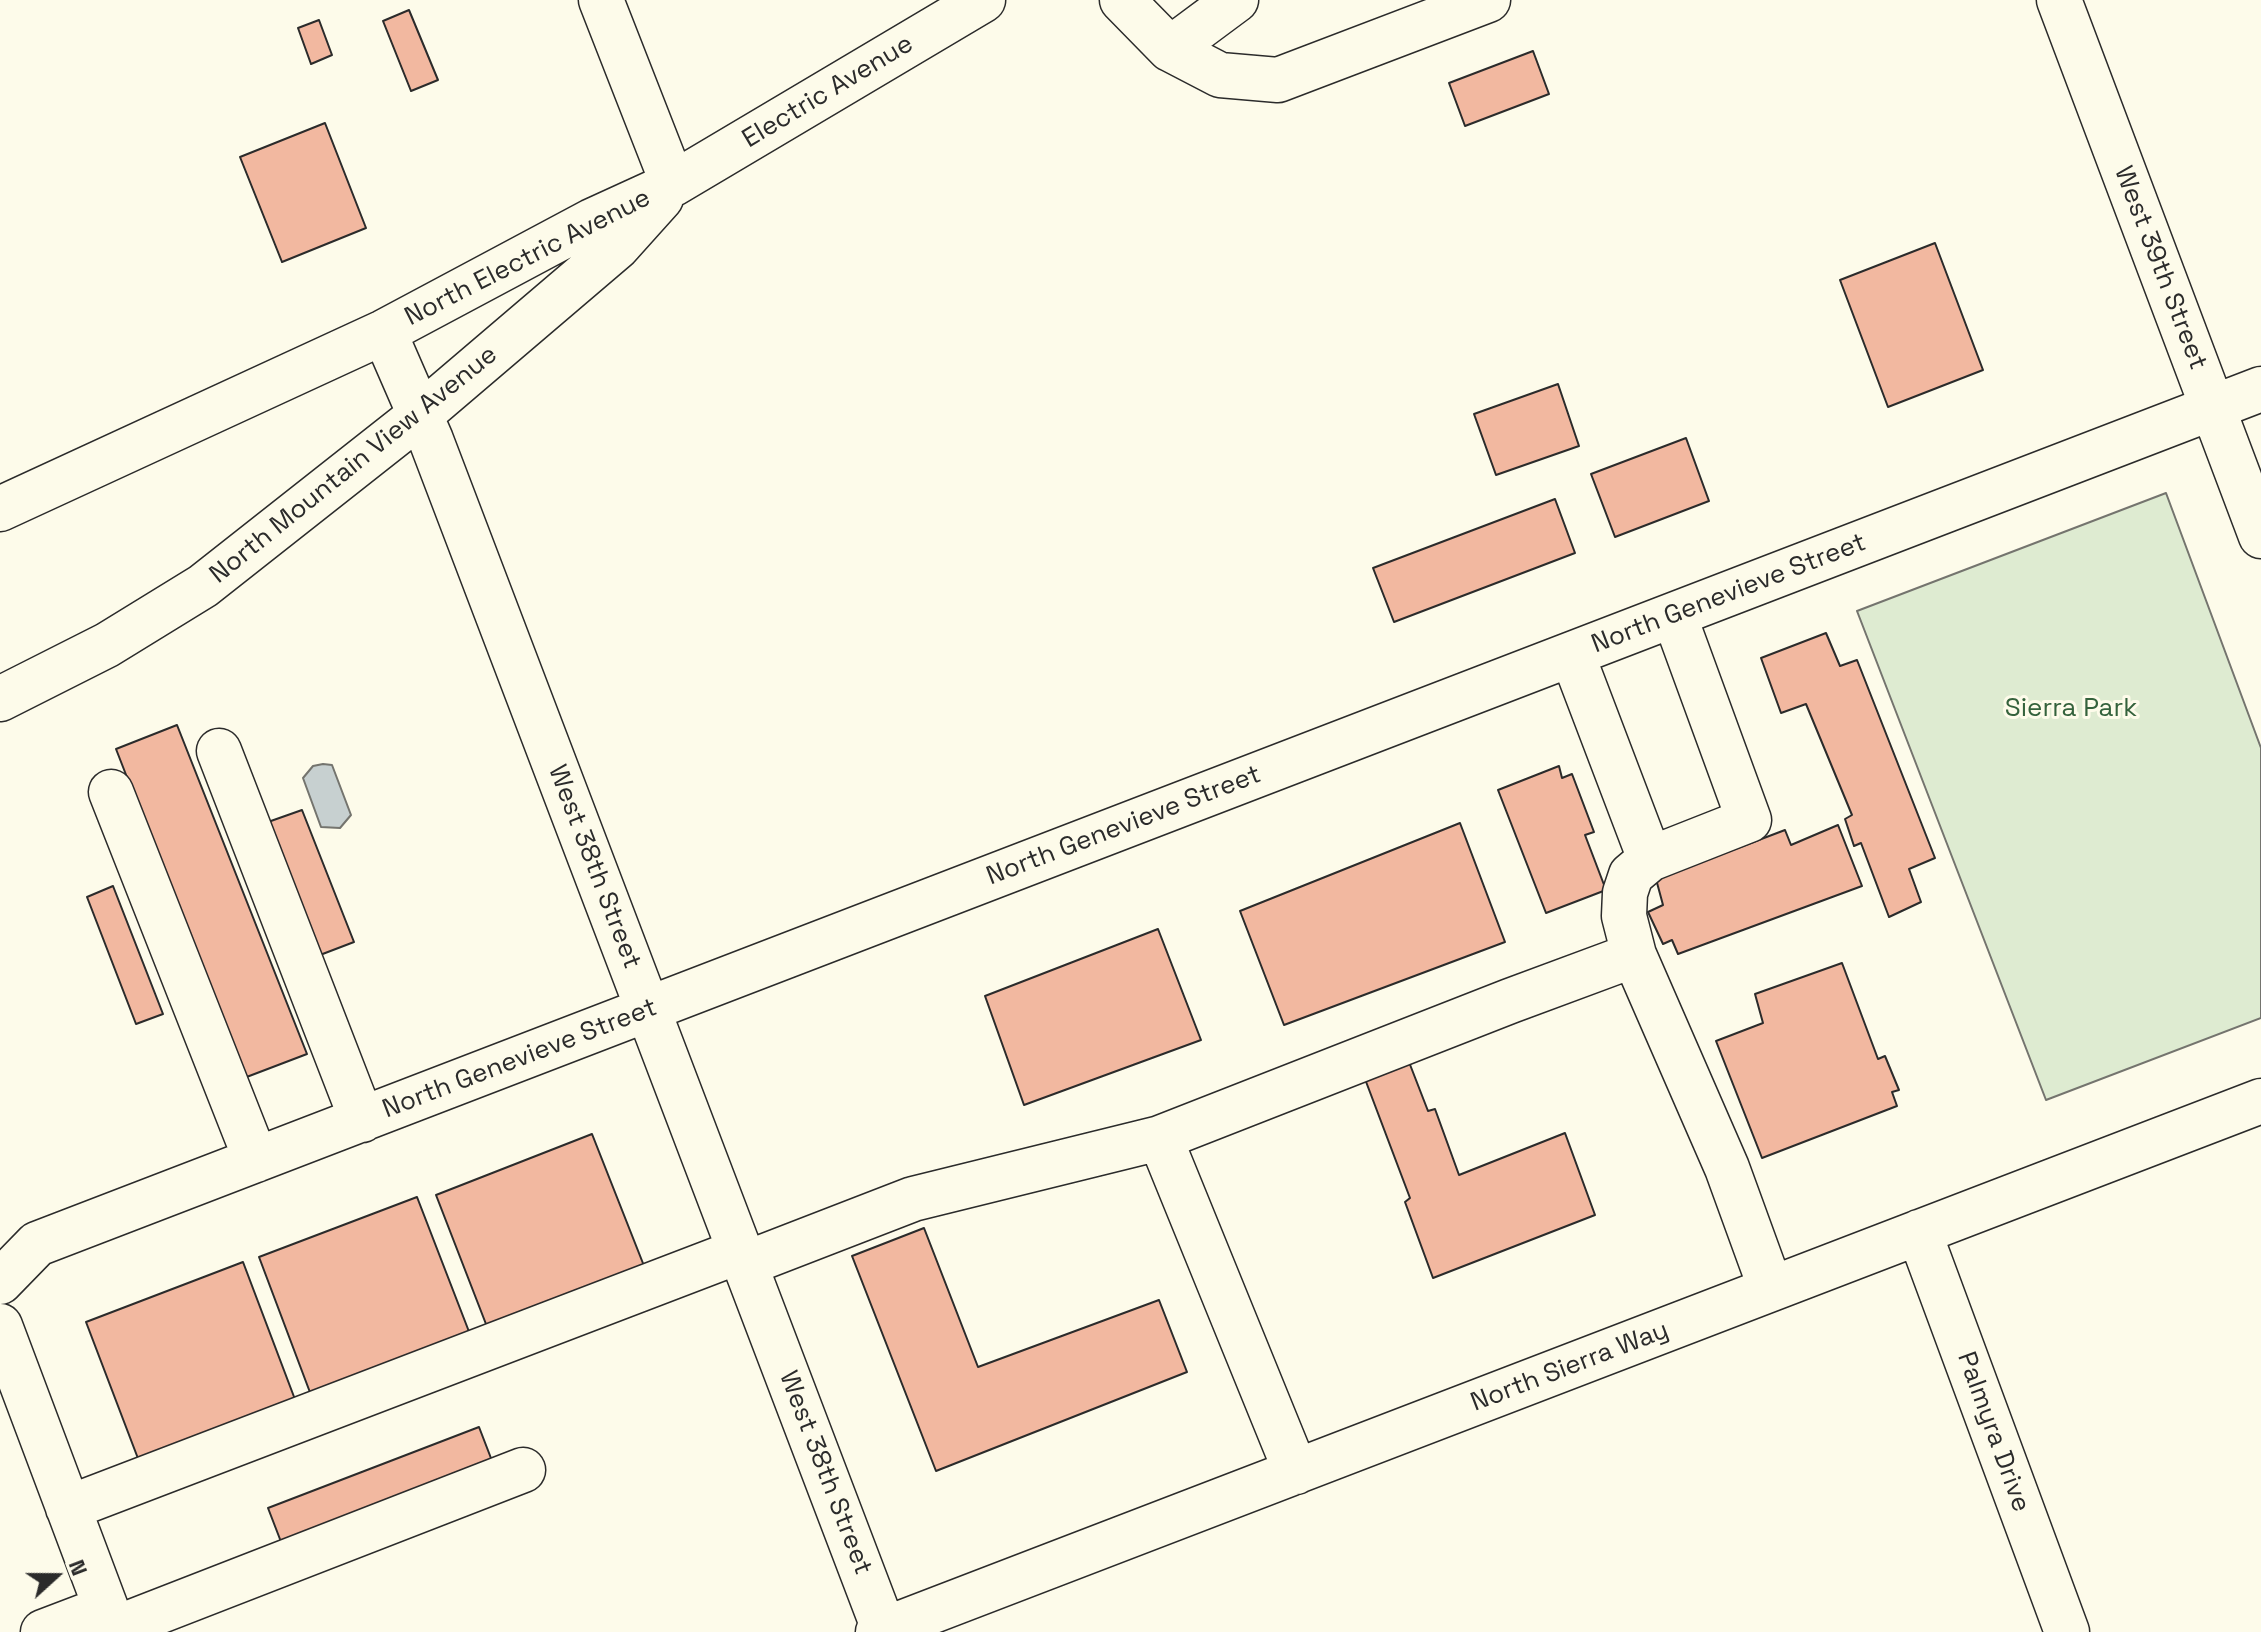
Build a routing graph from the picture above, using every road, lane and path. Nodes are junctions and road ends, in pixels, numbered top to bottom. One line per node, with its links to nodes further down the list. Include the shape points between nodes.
1 (601, 0): 8 (street)
2 (983, 0): 8 (street, Electric Avenue)
3 (1122, 0): 7 (street)
4 (1236, 0): 7 (street)
5 (1488, 0): 7 (street, via 1278,80 1220,75)
6 (2059, 0): 11 (street, West 39th Street)
7 (1170, 49)
8 (673, 184): 9 (street, North Electric Avenue); 12 (street, North Mountain View Avenue, via 617,247)
9 (384, 332): 12 (street, West 38th Street); 13 (street)
10 (2261, 389): 11 (street, North Genevieve Street)
11 (2213, 408): 14 (street, West 39th Street); 15 (street, North Genevieve Street)
12 (420, 415): 17 (street, North Mountain View Avenue, via 203,586 107,645); 22 (street, West 38th Street)
13 (0, 509)
14 (2261, 536)
15 (1674, 615): 16 (street, North Genevieve Street); 20 (street, via 1749,820)
16 (1572, 654): 20 (street); 22 (street, North Genevieve Street)
17 (0, 699)
18 (219, 751): 24 (street)
19 (111, 792): 26 (street)
20 (1650, 859): 21 (street, via 1631,875 1625,893 1624,916)
21 (1634, 955): 25 (street); 30 (street, via 1727,1168)
22 (648, 1010): 24 (street, North Genevieve Street); 28 (street, West 38th Street)
23 (2261, 1101): 27 (street, North Sierra Way)
24 (362, 1120): 26 (street, North Genevieve Street)
25 (1160, 1138): 28 (street, via 913,1199); 33 (street)
26 (256, 1160): 29 (street, North Genevieve Street, via 37,1244)
27 (1919, 1232): 30 (street, North Sierra Way); 38 (street, Palmyra Drive)
28 (743, 1257): 34 (street); 36 (street, West 38th Street)
29 (0, 1282)
30 (1771, 1289): 33 (street, North Sierra Way)
31 (0, 1326): 34 (street)
32 (523, 1470): 35 (street)
33 (1296, 1472): 36 (street, North Sierra Way)
34 (68, 1508): 35 (street)
35 (112, 1623): 37 (street)
36 (882, 1631)
37 (43, 1632)
38 (2067, 1632)

